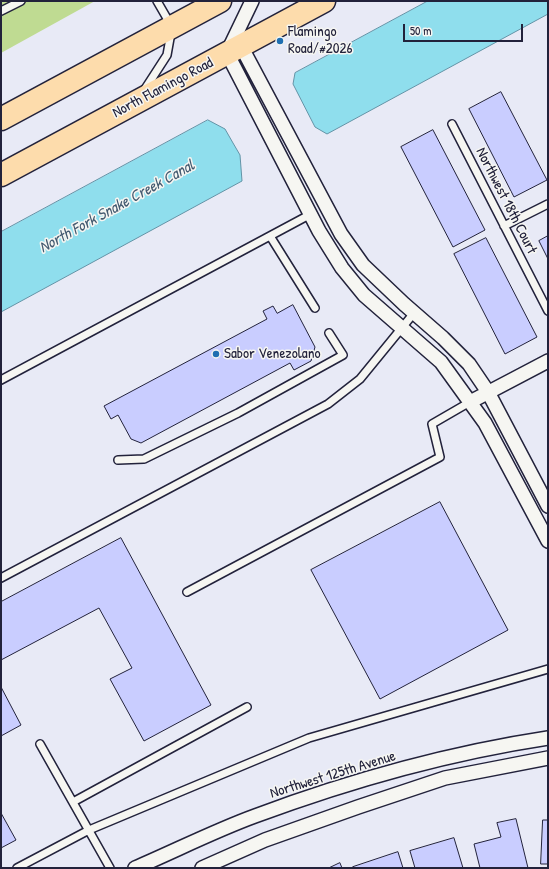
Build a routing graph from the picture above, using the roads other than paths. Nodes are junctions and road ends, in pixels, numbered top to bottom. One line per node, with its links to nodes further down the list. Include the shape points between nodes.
1 (21, 1): 6 (lane)
2 (157, 1): 7 (lane)
3 (220, 1): 7 (highway)
4 (252, 1): 8 (street)
5 (324, 1): 8 (highway, North Flamingo Road)
6 (1, 11)
7 (172, 27): 9 (lane, via 168,55); 10 (highway)
8 (234, 50): 9 (highway, North Flamingo Road); 12 (street); 14 (street)
9 (134, 104): 13 (highway, North Flamingo Road)
10 (1, 120)
11 (452, 124): 17 (lane, Northwest 18th Court)
12 (309, 174): 14 (street); 21 (street, via 341,234 362,265)
13 (1, 176)
14 (294, 182): 16 (street)
15 (548, 204): 17 (lane)
16 (311, 214): 18 (lane); 22 (street, via 342,268 364,295)
17 (504, 226): 20 (lane, Northwest 18th Court)
18 (270, 236): 19 (lane); 25 (lane)
19 (315, 308)
20 (548, 311)
21 (414, 313): 22 (lane); 26 (street, via 469,364)
22 (402, 328): 27 (street, via 441,362); 31 (lane, via 360,380 328,404)
23 (329, 333): 28 (lane, via 343,355 238,413 144,459)
24 (548, 361): 26 (street)
25 (1, 380)
26 (488, 392): 27 (street); 29 (street)
27 (470, 402): 30 (street, via 485,423); 32 (lane, via 432,424 440,457)
28 (118, 460)
29 (548, 506)
30 (548, 541)
31 (1, 578)
32 (187, 592)
33 (548, 669): 39 (lane, via 309,738)
34 (247, 707): 38 (lane)
35 (548, 738): 42 (street, Northwest 125th Avenue, via 435,760 342,787 254,816)
36 (40, 744): 38 (lane)
37 (548, 758): 43 (street, via 445,778 265,840)
38 (73, 802): 39 (lane)
39 (89, 830): 40 (lane); 41 (lane)
40 (17, 868)
41 (110, 868)
42 (135, 868)
43 (202, 868)

